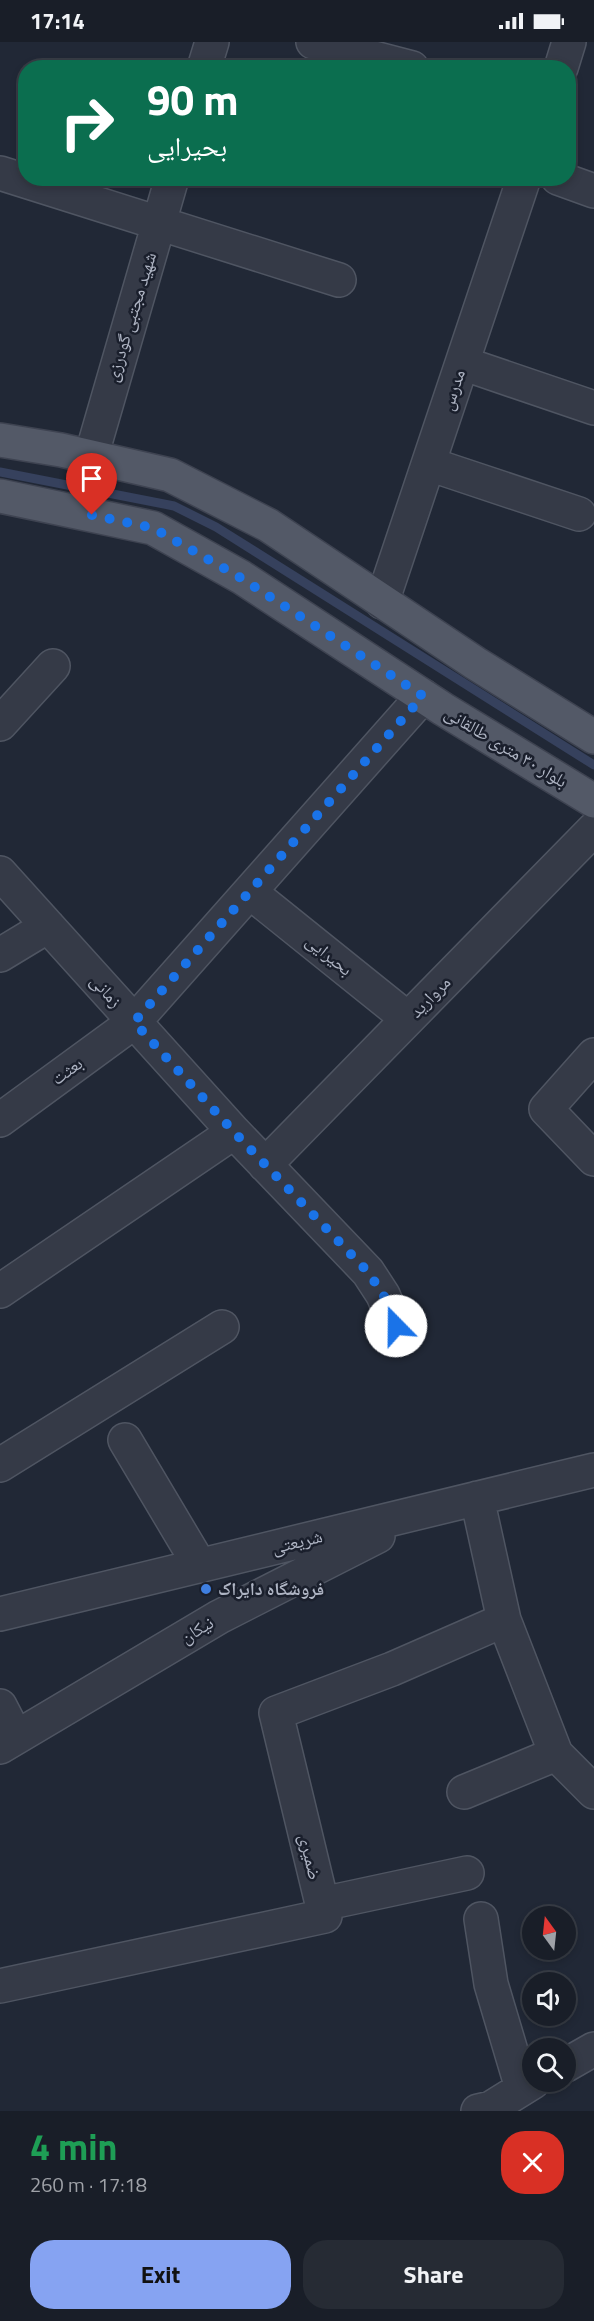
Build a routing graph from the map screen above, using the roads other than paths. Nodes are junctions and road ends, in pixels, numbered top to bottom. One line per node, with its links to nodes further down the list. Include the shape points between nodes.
1 (212, 42): 4 (street)
2 (313, 42): 5 (street)
3 (570, 42): 6 (street)
4 (206, 60)
5 (382, 60)
6 (564, 60)
7 (0, 173): 8 (street)
8 (18, 179)
9 (576, 184): 13 (street)
10 (42, 186): 14 (street)
11 (170, 186): 14 (street, شهید مجتبی گودرزی)
12 (521, 186): 16 (street, مدرس)
13 (594, 191)
14 (159, 222): 15 (street); 19 (street, شهید مجتبی گودرزی)
15 (339, 280)
16 (462, 363): 17 (street); 20 (street, مدرس)
17 (594, 408)
18 (0, 440): 19 (main road)
19 (91, 457): 23 (main road, via 171,475 268,525)
20 (429, 464): 22 (street); 23 (street, مدرس)
21 (0, 496): 25 (main road, بلوار ۳۰ متری طالقانی, via 153,528 241,578)
22 (579, 514)
23 (382, 602): 27 (main road)
24 (53, 666): 26 (street)
25 (423, 696): 28 (main road, بلوار ۳۰ متری طالقانی); 31 (street)
26 (0, 724)
27 (594, 737)
28 (594, 801)
29 (594, 829): 34 (street, مروارید)
30 (0, 873): 32 (street, زمانی)
31 (250, 892): 34 (street, بحیرایی); 35 (street)
32 (48, 926): 33 (street); 35 (street, زمانی)
33 (0, 955)
34 (408, 1018): 40 (street, مروارید)
35 (134, 1022): 37 (street, بعثت); 38 (street, زمانی)
36 (594, 1055): 39 (street, via 546,1109)
37 (0, 1120)
38 (234, 1132): 40 (street, زمانی); 41 (street)
39 (594, 1159)
40 (266, 1165): 42 (street, زمانی, via 368,1272 383,1294)
41 (0, 1291)
42 (396, 1326)
43 (222, 1327): 45 (street)
44 (126, 1440): 49 (street)
45 (0, 1465)
46 (589, 1478): 47 (street, شریعتی)
47 (477, 1498): 48 (street, شریعتی); 51 (street)
48 (433, 1509): 49 (street, شریعتی); 53 (street, نیکان, via 219,1617)
49 (200, 1566): 50 (street, شریعتی)
50 (0, 1614)
51 (504, 1620): 54 (street); 58 (street, ضمیری, via 392,1669 276,1713)
52 (0, 1706): 53 (street)
53 (8, 1742)
54 (555, 1754): 55 (street); 56 (street)
55 (464, 1792)
56 (594, 1792)
57 (467, 1873): 58 (street)
58 (322, 1904): 60 (street, ضمیری, via 325,1916)
59 (481, 1919): 63 (street, via 491,1984)
60 (0, 1986)
61 (594, 2049): 62 (street)
62 (576, 2059)
63 (522, 2071)
64 (522, 2088): 65 (street)
65 (489, 2110)

